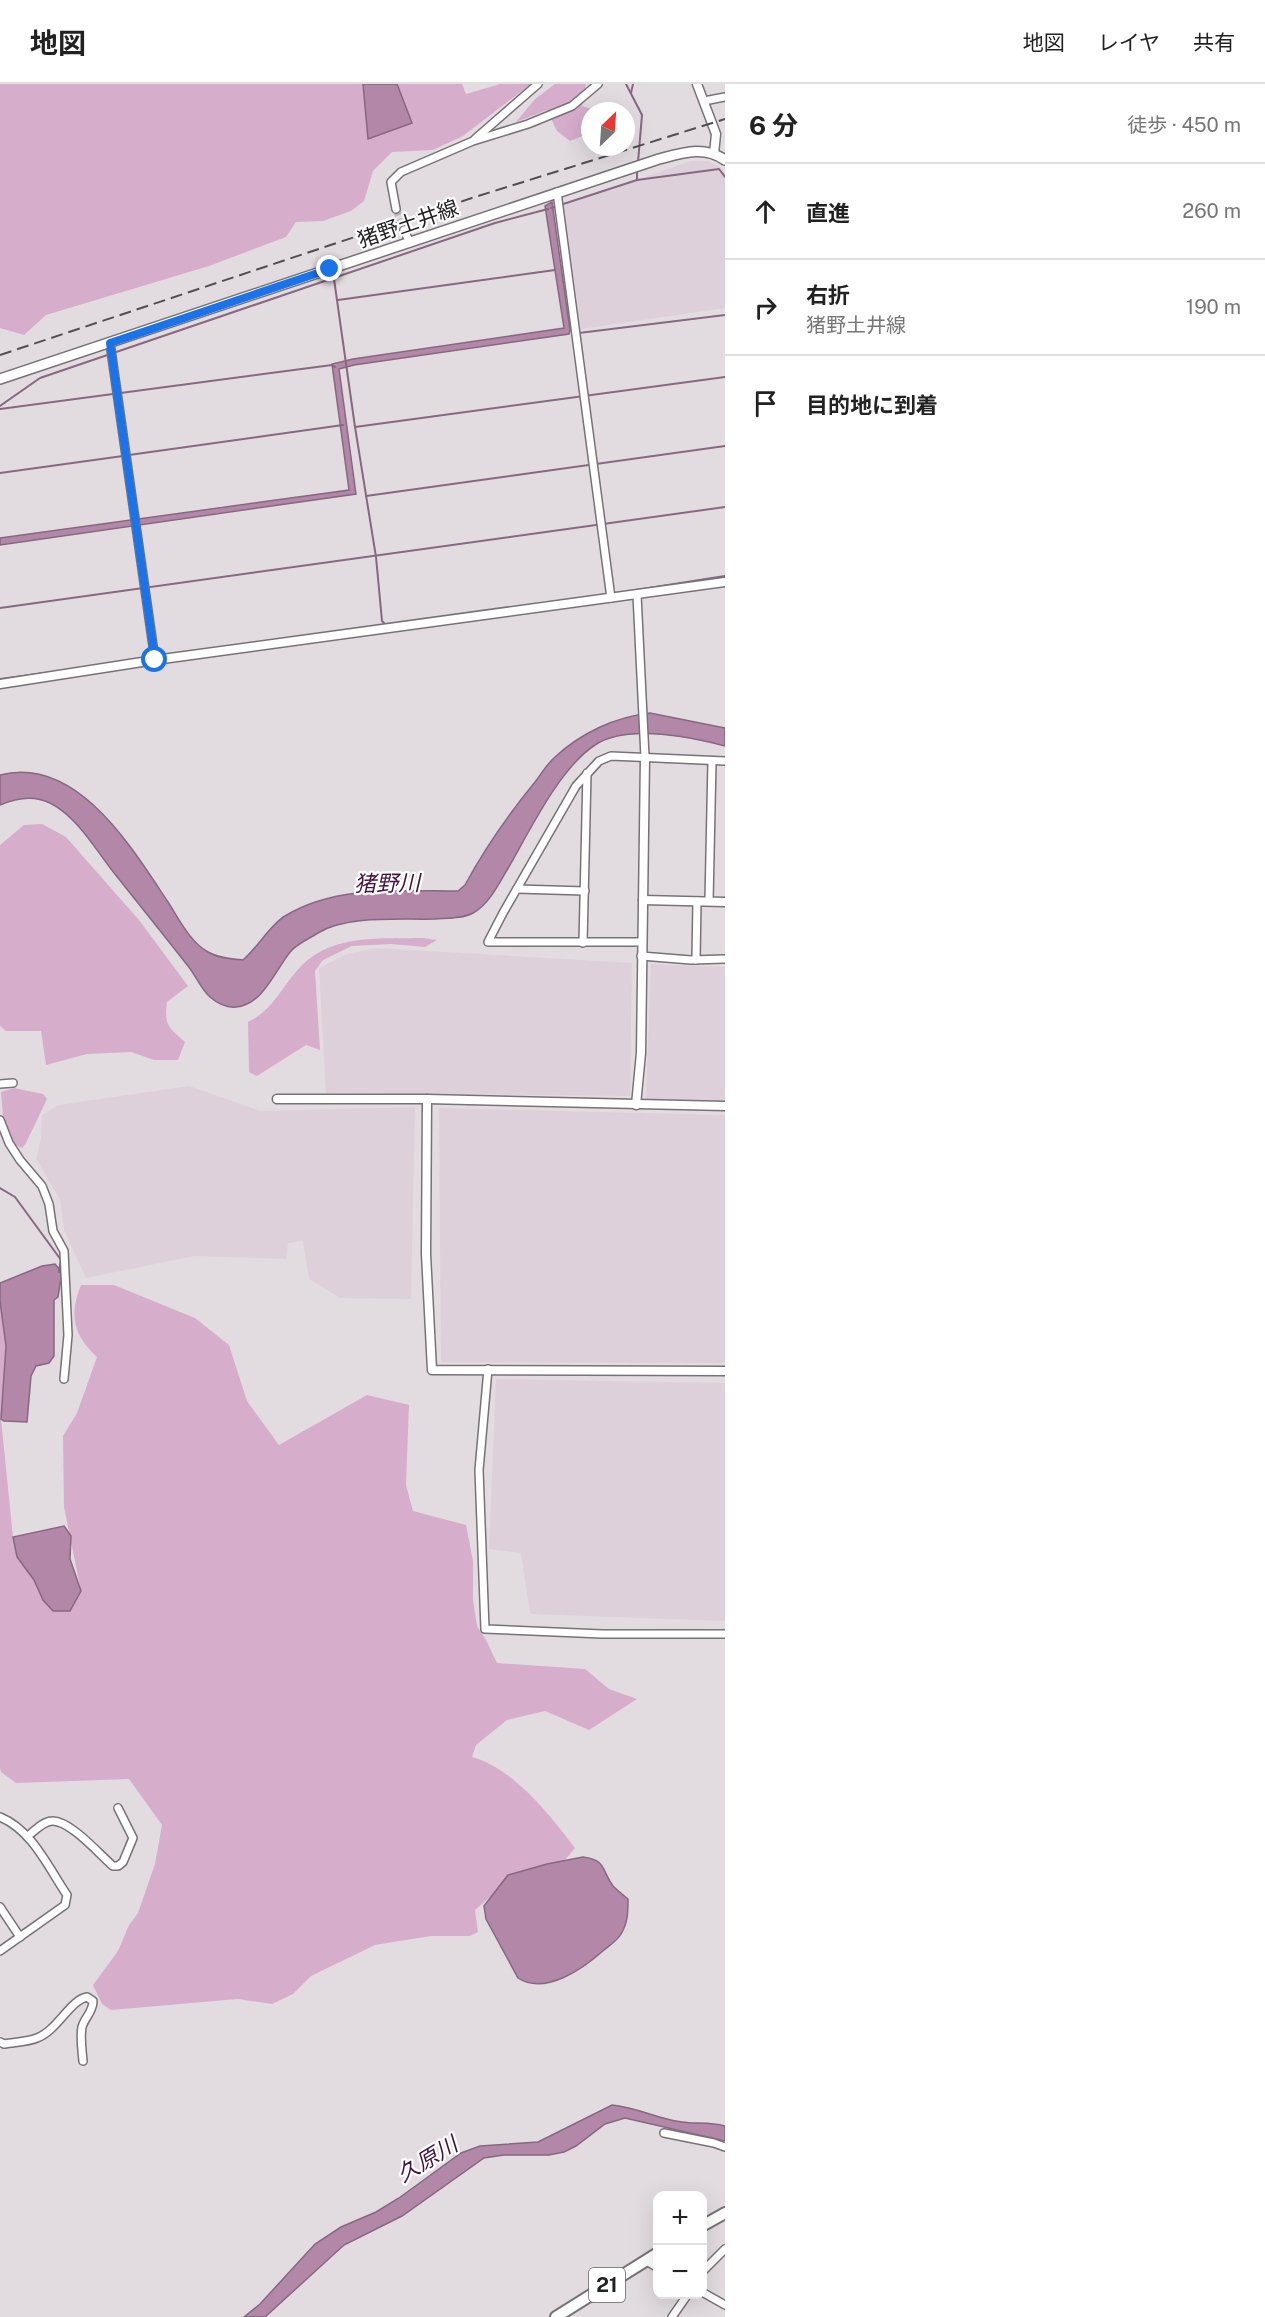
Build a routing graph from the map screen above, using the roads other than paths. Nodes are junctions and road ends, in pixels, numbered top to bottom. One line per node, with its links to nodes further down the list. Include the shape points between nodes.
1 (538, 84): 6 (street)
2 (598, 84): 6 (street, via 572,106)
3 (697, 84): 5 (street)
4 (725, 98): 5 (street)
5 (704, 102): 7 (street, via 716,134)
6 (473, 141): 10 (street, via 401,172 391,182)
7 (714, 153): 8 (main road); 9 (main road, 猪野土井線, via 687,152)
8 (725, 160)
9 (557, 192): 12 (main road, 猪野土井線); 17 (street)
10 (396, 209)
11 (404, 230): 12 (street)
12 (410, 243): 13 (main road, 猪野土井線)
13 (110, 343): 14 (main road, 猪野土井線); 18 (street)
14 (0, 379)
15 (725, 582): 16 (street)
16 (637, 595): 17 (street); 20 (street)
17 (611, 598): 18 (street)
18 (155, 660): 19 (street)
19 (0, 684)
20 (645, 757): 21 (street); 23 (street, via 611,756 599,760); 26 (street)
21 (712, 761): 22 (street); 28 (street)
22 (725, 761)
23 (587, 773): 24 (street); 25 (street)
24 (517, 889): 25 (street); 31 (street, via 489,942)
25 (585, 891): 31 (street)
26 (643, 900): 27 (street); 30 (street)
27 (697, 901): 28 (street); 34 (street)
28 (709, 901): 29 (street)
29 (725, 902)
30 (641, 942): 31 (street); 32 (street)
31 (584, 943)
32 (641, 956): 34 (street); 39 (street, via 641,1053)
33 (725, 959): 34 (street)
34 (696, 960)
35 (14, 1083): 36 (street)
36 (0, 1084)
37 (277, 1099): 38 (street)
38 (427, 1099): 39 (street); 42 (street, via 426,1254 432,1370)
39 (636, 1105): 40 (street)
40 (725, 1106)
41 (0, 1120): 44 (street, via 9,1143 42,1186 53,1231 64,1251 68,1335)
42 (488, 1369): 43 (street); 45 (street, via 479,1470 485,1629)
43 (725, 1371)
44 (64, 1379)
45 (725, 1634)
46 (118, 1808): 48 (street, via 132,1838 118,1866 113,1866 73,1830 54,1821)
47 (0, 1817): 48 (street)
48 (28, 1836): 50 (street, via 67,1895 65,1905)
49 (0, 1907): 50 (street)
50 (20, 1936): 51 (street)
51 (0, 1951)
52 (0, 2042): 53 (street, via 38,2038 56,2026 80,1998 87,1997 93,2001 93,2009 83,2025)
53 (83, 2061)
54 (664, 2133): 55 (street)
55 (725, 2146)
56 (725, 2213): 57 (main road)
57 (707, 2223)
58 (725, 2249): 62 (street)
59 (653, 2255): 60 (main road, 21)
60 (645, 2260): 61 (street); 66 (main road, 21)
61 (653, 2265)
62 (707, 2267)
63 (707, 2295): 65 (street)
64 (685, 2299): 67 (street)
65 (725, 2306)
66 (556, 2317)
67 (672, 2317)

